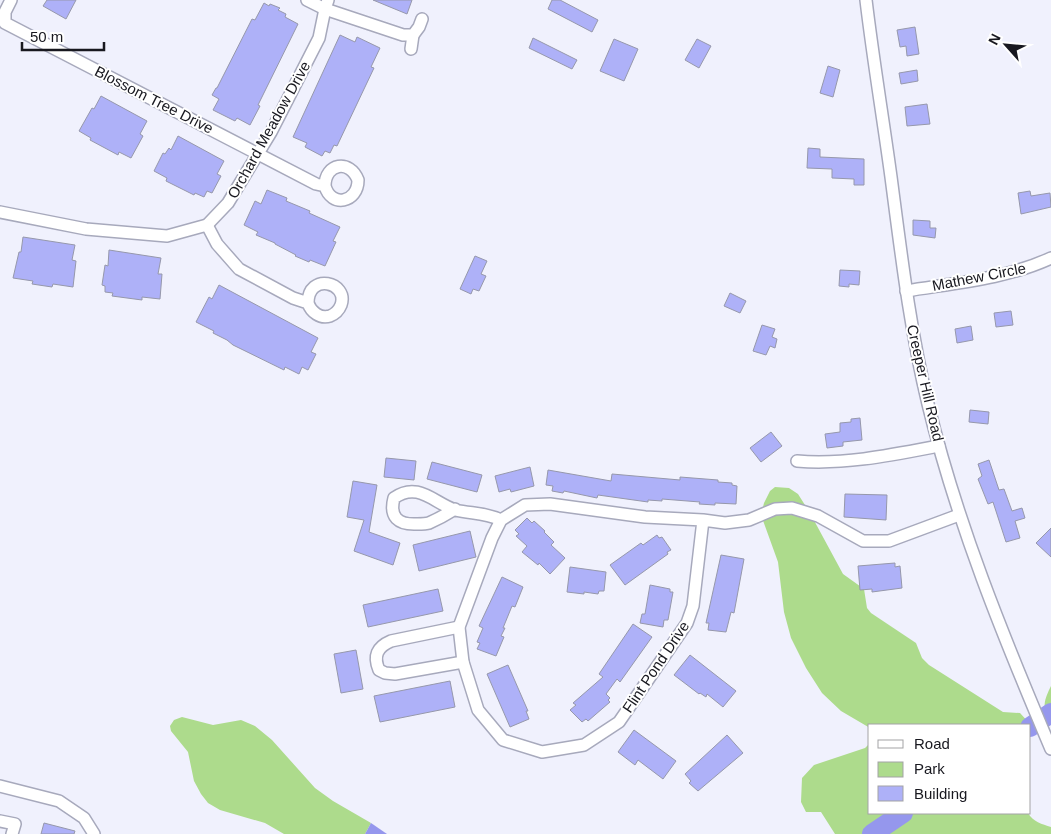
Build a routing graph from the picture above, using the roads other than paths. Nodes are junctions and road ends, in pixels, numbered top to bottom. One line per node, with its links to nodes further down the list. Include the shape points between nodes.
1 (11, 0): 8 (street, Blossom Tree Drive, via 5,12 5,23)
2 (307, 0): 4 (street)
3 (866, 0): 13 (street, Creeper Hill Road)
4 (327, 5): 6 (street, via 403,35); 8 (street, Orchard Meadow Drive, via 319,38)
5 (422, 19): 6 (street)
6 (413, 35): 7 (street)
7 (411, 49)
8 (258, 153): 9 (street, Blossom Tree Drive); 11 (street, Orchard Meadow Drive, via 228,204)
9 (325, 186)
10 (0, 212): 11 (street, via 86,230 167,236)
11 (208, 225): 14 (street, via 217,244 240,269)
12 (1051, 258): 13 (street, Mathew Circle, via 1016,272)
13 (906, 291): 15 (street, Creeper Hill Road, via 919,367)
14 (308, 303)
15 (939, 446): 16 (street, via 854,460); 18 (street, Creeper Hill Road)
16 (797, 461)
17 (455, 510): 17 (street, via 427,495 410,491 394,498 392,506 393,515 409,524 427,524); 19 (street, via 489,514)
18 (959, 515): 20 (street, via 888,541 864,540 818,516 792,508 775,509 749,520 725,523); 23 (street, Creeper Hill Road, via 994,614)
19 (501, 520): 20 (street, via 525,505 548,504 645,517); 21 (street, Flint Pond Drive)
20 (704, 520): 22 (street, Flint Pond Drive, via 693,606 687,623 619,722 584,745 542,752 503,740 478,710)
21 (459, 627): 22 (street, Flint Pond Drive); 22 (street, via 384,644 376,656 381,671 395,674)
22 (462, 662)
23 (1051, 748)
24 (0, 786): 27 (street, via 59,801 84,818)
25 (0, 821): 26 (street, via 15,824)
26 (12, 834)
27 (94, 834)

